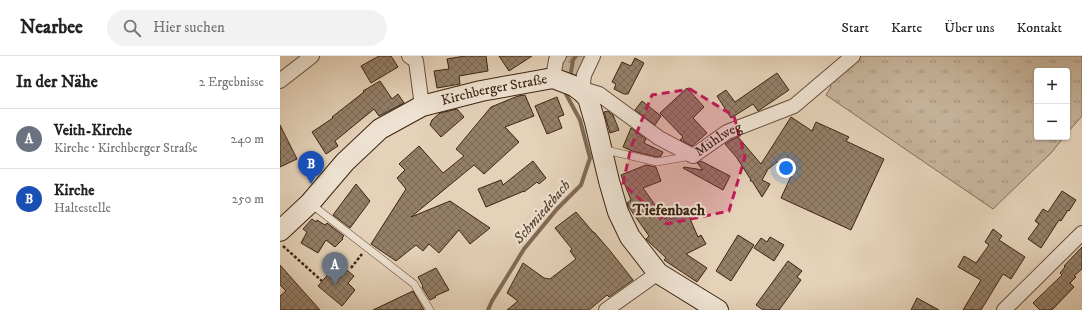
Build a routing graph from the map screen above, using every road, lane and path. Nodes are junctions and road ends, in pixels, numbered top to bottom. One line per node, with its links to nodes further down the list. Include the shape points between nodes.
1 (312, 56): 6 (street)
2 (559, 56): 7 (street, via 556,60)
3 (593, 56): 7 (street, via 584,75)
4 (853, 56): 10 (street, Mühlweg, via 794,106 727,132)
5 (415, 58): 8 (street)
6 (280, 81)
7 (567, 84): 8 (main road, Kirchberger Straße, via 481,91); 9 (main road, via 588,98); 10 (street, Mühlweg, via 599,94 659,138)
8 (422, 106): 11 (main road, Kirchberger Straße, via 380,129 345,162)
9 (602, 151): 10 (lane, via 657,162); 17 (main road, via 618,212 630,237)
10 (693, 156)
11 (310, 203): 12 (main road, Kirchberger Straße); 15 (lane)
12 (280, 231)
13 (1082, 233): 22 (street)
14 (280, 243): 18 (path)
15 (367, 247): 16 (path); 19 (lane, via 414,284)
16 (351, 268)
17 (658, 273): 20 (street); 21 (main road)
18 (322, 281)
19 (430, 310)
20 (606, 310)
21 (718, 310)
22 (1004, 310)

